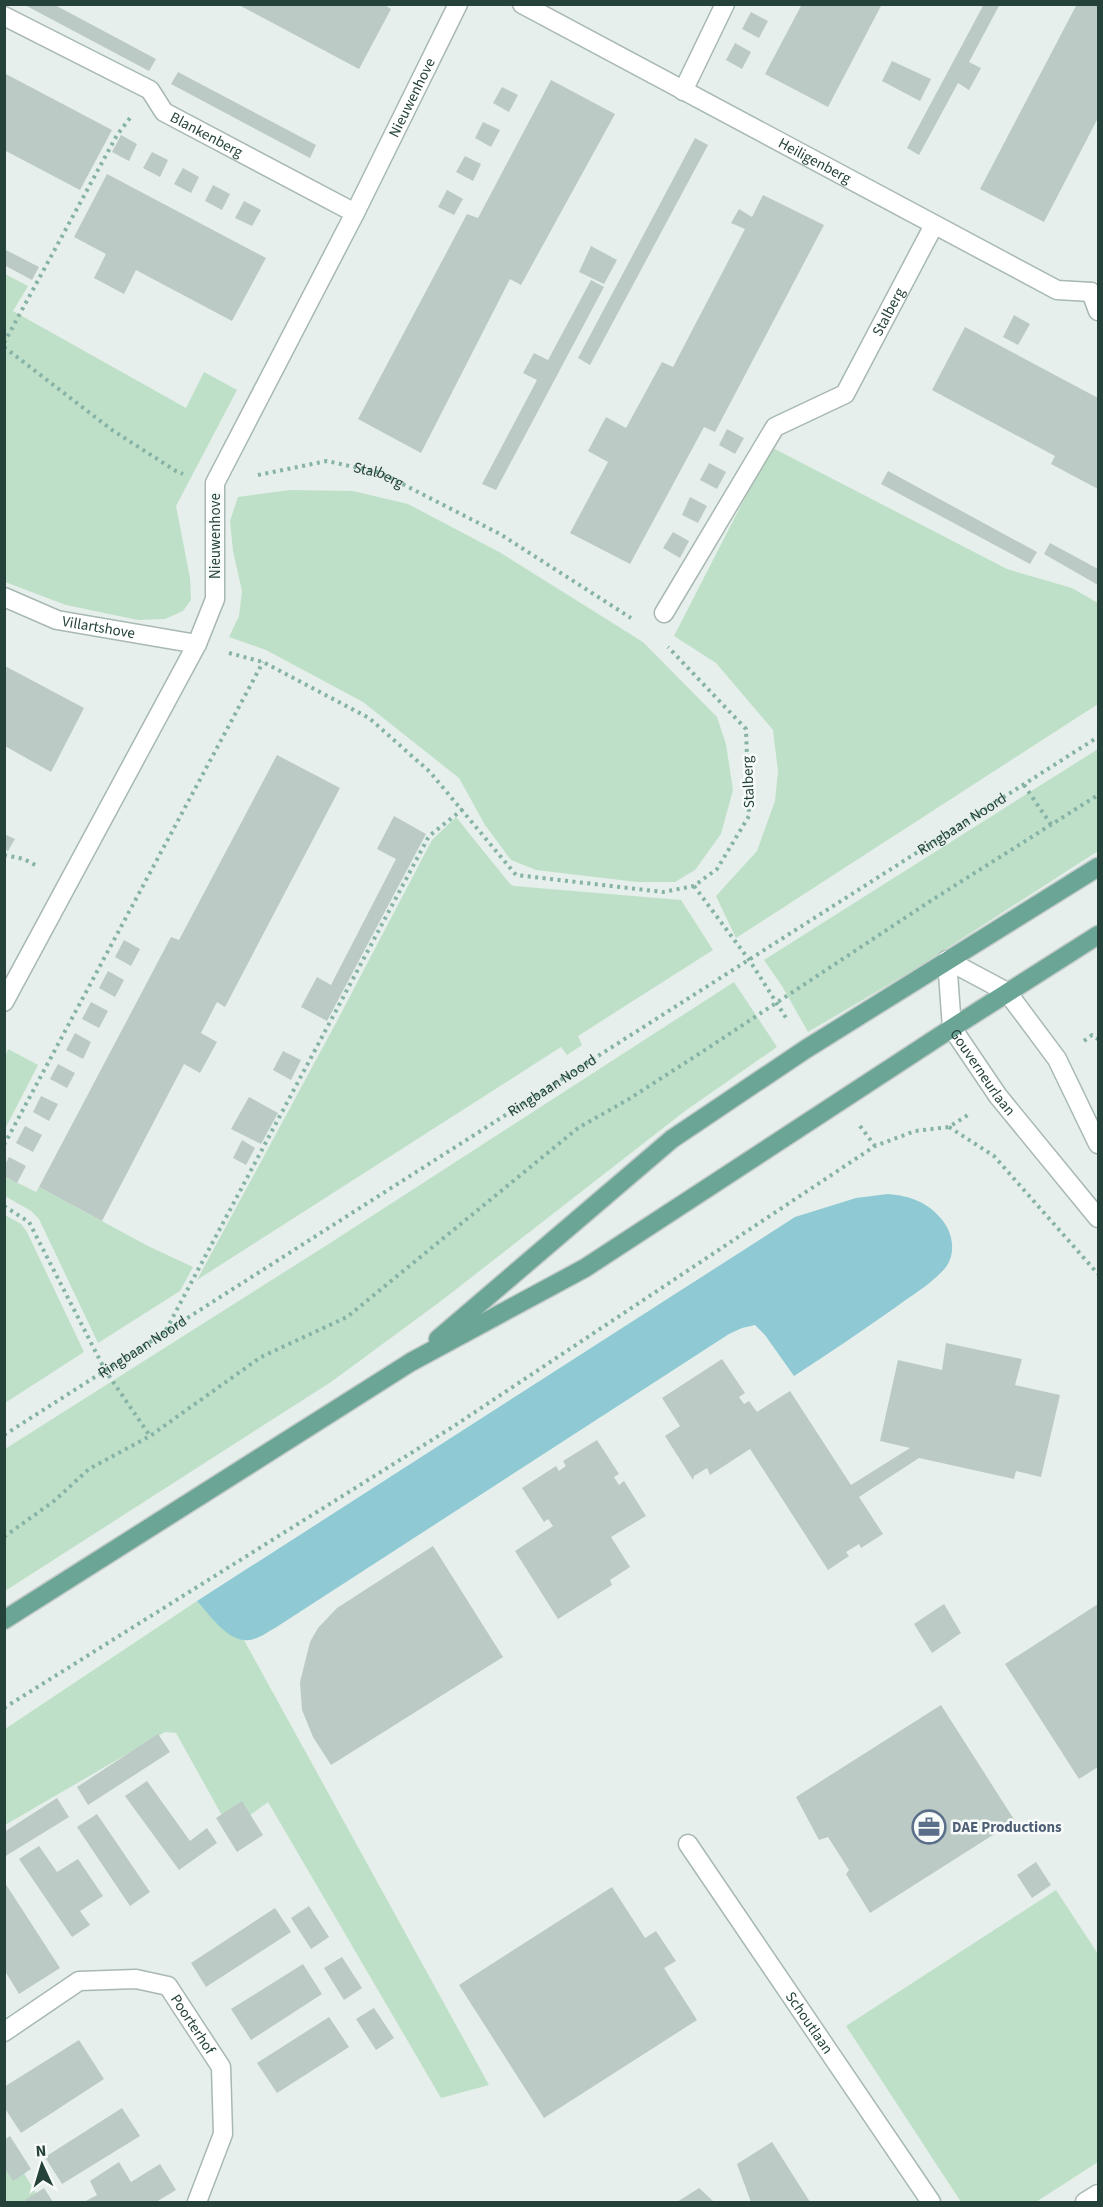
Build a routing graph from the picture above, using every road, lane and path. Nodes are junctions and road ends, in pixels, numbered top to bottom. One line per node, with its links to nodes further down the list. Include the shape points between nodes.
1 (458, 4): 7 (street, Nieuwenhove)
2 (522, 4): 6 (street, Heiligenberg)
3 (725, 4): 6 (street)
4 (4, 16): 5 (street, Blankenberg)
5 (150, 90): 7 (street, Blankenberg, via 164,112); 11 (path, via 117,135)
6 (683, 91): 8 (street, Heiligenberg)
7 (355, 213): 12 (street, Nieuwenhove)
8 (934, 225): 9 (street, Heiligenberg, via 1057,290); 14 (street, Stalberg, via 845,394 775,427)
9 (1095, 288): 10 (street, Heiligenberg)
10 (1098, 311)
11 (4, 345): 12 (path, via 112,430 176,471)
12 (215, 483): 15 (path, Stalberg, via 327,461 381,473 501,534); 17 (street, Nieuwenhove, via 215,599)
13 (4, 597): 17 (street, Villartshove, via 57,620)
14 (664, 613)
15 (633, 619)
16 (660, 639): 25 (path, Stalberg, via 746,729 749,816 717,869)
17 (197, 644): 18 (path, Stalberg); 30 (street, Nieuwenhove)
18 (263, 662): 22 (path, Stalberg, via 369,718 430,772); 33 (path)
19 (1098, 737): 20 (path, Ringbaan Noord)
20 (1024, 785): 23 (path); 28 (path, Ringbaan Noord)
21 (1098, 795): 23 (path)
22 (463, 809): 25 (path, Stalberg, via 516,875 663,892); 37 (path, via 429,836)
23 (1052, 825): 41 (path, via 629,1099 578,1128 347,1317 261,1357)
24 (1098, 867): 27 (main road)
25 (694, 886): 28 (path)
26 (1098, 935): 29 (main road)
27 (947, 960): 29 (street); 31 (street, Gouverneurlaan); 38 (main road, via 806,1048 672,1139)
28 (750, 961): 37 (path, Ringbaan Noord)
29 (1007, 992): 31 (main road); 32 (street, via 1057,1059)
30 (4, 1002)
31 (952, 1028): 35 (street, Gouverneurlaan, via 998,1096); 38 (main road, via 585,1268)
32 (1098, 1144)
33 (4, 1145)
34 (4, 1206): 39 (path, via 29,1221)
35 (1098, 1218)
36 (1098, 1274): 44 (path, via 994,1156 949,1127 915,1131 875,1146 451,1428)
37 (165, 1332): 39 (path, Ringbaan Noord)
38 (411, 1362): 43 (main road)
39 (105, 1370): 40 (path, Ringbaan Noord); 41 (path)
40 (4, 1435)
41 (150, 1436): 42 (path, via 89,1469 54,1501)
42 (4, 1537)
43 (4, 1620)
44 (4, 1708)
45 (688, 1844): 49 (street, Schoutlaan)
46 (4, 2032): 48 (street, Poorterhof, via 79,1981 136,1979 168,1986 221,2067 223,2134)
47 (1098, 2194): 50 (street)
48 (197, 2202)
49 (931, 2202)
50 (1085, 2202)

